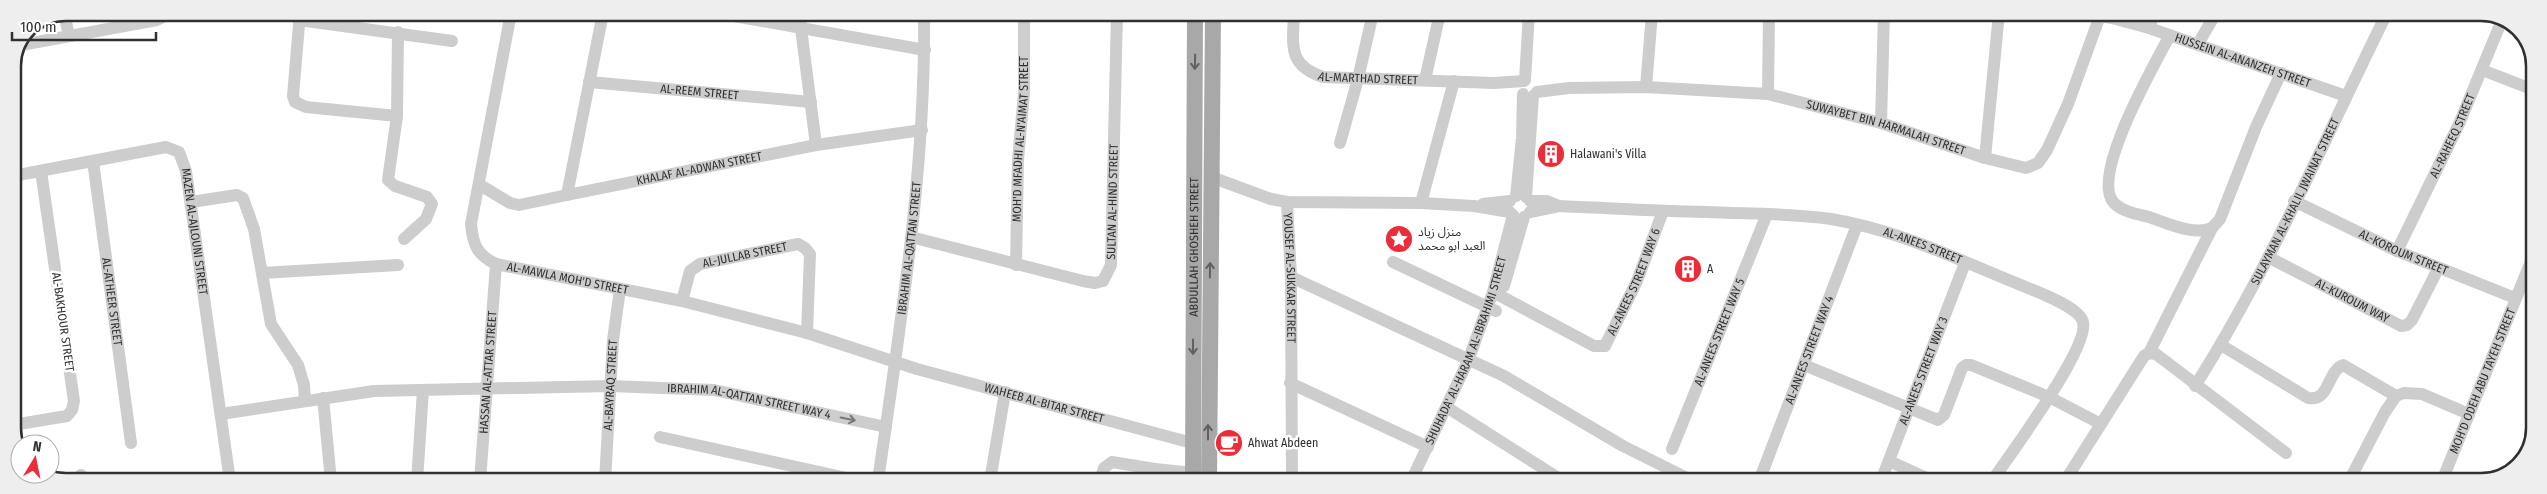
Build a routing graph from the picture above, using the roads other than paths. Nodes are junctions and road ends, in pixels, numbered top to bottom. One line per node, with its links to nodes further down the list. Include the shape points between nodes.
1 (66, 21): 32 (street)
2 (152, 21): 32 (street)
3 (299, 21): 49 (street, via 293,96 298,104)
4 (330, 21): 30 (street)
5 (510, 21): 59 (street, AL-MAWLA MOH'D STREET)
6 (601, 21): 42 (street)
7 (757, 21): 29 (street)
8 (800, 21): 29 (street)
9 (924, 21): 36 (street, IBRAHIM AL-QATTAN STREET)
10 (1024, 21): 78 (street, MOH'D MFADHI AL-N'AIMAT STREET)
11 (1117, 21): 78 (street, SULTAN AL-HIND STREET, via 1113,216 1108,274 1103,281 1095,283)
12 (1195, 21): 113 (main road, ABDULLAH GHOSHEH STREET, one-way to 113)
13 (1213, 21): 58 (main road, ABDULLAH GHOSHEH STREET)
14 (1294, 21): 39 (street, AL-MARTHAD STREET, via 1293,49 1304,69 1323,77)
15 (1371, 21): 39 (street)
16 (1438, 21): 40 (street)
17 (1529, 21): 45 (street, SHUHADA' AL-HARAM AL-IBRAHIMI STREET)
18 (1651, 21): 43 (street)
19 (1769, 21): 46 (street)
20 (1884, 21): 50 (street)
21 (1998, 21): 54 (street)
22 (2098, 21): 54 (street, SUWAYBET BIN HARMALAH STREET, via 2044,158 2026,168)
23 (2125, 21): 28 (street, HUSSEIN AL-ANANZEH STREET)
24 (2151, 21): 28 (street)
25 (2211, 21): 35 (street)
26 (2384, 21): 47 (street, SULAYMAN AL-KHALIL JWAINAT STREET)
27 (2500, 26): 37 (street, AL-RAHEEQ STREET)
28 (2149, 28): 31 (street, HUSSEIN AL-ANANZEH STREET)
29 (801, 30): 36 (street); 48 (street)
30 (398, 32): 33 (street); 49 (street)
31 (2170, 35): 35 (street, HUSSEIN AL-ANANZEH STREET); 69 (street, via 2117,144 2109,174 2110,196 2120,207 2146,216 2195,231)
32 (69, 36): 34 (street)
33 (452, 41)
34 (28, 44)
35 (2198, 44): 38 (street, HUSSEIN AL-ANANZEH STREET)
36 (925, 50): 51 (street, IBRAHIM AL-QATTAN STREET)
37 (2482, 70): 44 (street); 72 (street, AL-RAHEEQ STREET, via 2451,142)
38 (2281, 72): 47 (street, HUSSEIN AL-ANANZEH STREET); 69 (street, via 2224,212)
39 (1358, 79): 40 (street, AL-MARTHAD STREET); 52 (street)
40 (1426, 80): 41 (street, AL-MARTHAD STREET)
41 (1454, 80): 45 (street, AL-MARTHAD STREET); 64 (street)
42 (589, 82): 48 (street, AL-REEM STREET); 60 (street)
43 (1646, 87): 45 (street, SUWAYBET BIN HARMALAH STREET); 46 (street, SUWAYBET BIN HARMALAH STREET)
44 (2526, 87)
45 (1529, 88): 65 (street, SHUHADA' AL-HARAM AL-IBRAHIMI STREET, via 1522,138)
46 (1768, 94): 50 (street, SUWAYBET BIN HARMALAH STREET)
47 (2346, 96): 61 (street, SULAYMAN AL-KHALIL JWAINAT STREET)
48 (811, 102): 53 (street)
49 (397, 116): 71 (street, via 388,180 395,186 428,197 432,204 426,218)
50 (1881, 123): 54 (street, SUWAYBET BIN HARMALAH STREET)
51 (922, 130): 53 (street, KHALAF AL-ADWAN STREET); 70 (street, IBRAHIM AL-QATTAN STREET)
52 (1340, 143)
53 (816, 145): 60 (street, KHALAF AL-ADWAN STREET)
54 (1985, 158)
55 (93, 161): 56 (street, MAZEN AL-AJLOUNI STREET); 62 (street, MAZEN AL-AJLOUNI STREET, via 166,147 174,149 183,159); 112 (street, AL-ATHEER STREET)
56 (41, 171): 57 (street, MAZEN AL-AJLOUNI STREET); 108 (street, AL-BAKHOUR STREET, via 74,401 67,416)
57 (21, 175)
58 (1211, 177): 63 (street); 129 (main road, ABDULLAH GHOSHEH STREET, one-way to 58)
59 (480, 185): 60 (street, KHALAF AL-ADWAN STREET, via 519,205); 76 (street, AL-MAWLA MOH'D STREET, via 472,216 472,238 480,254)
60 (567, 195)
61 (2294, 201): 72 (street, AL-KOROUM STREET); 73 (street, SULAYMAN AL-KHALIL JWAINAT STREET)
62 (191, 202): 80 (street, via 234,195 243,198 254,229); 106 (street, MAZEN AL-AJLOUNI STREET, via 202,299)
63 (1288, 202): 64 (street, YOUSEF AL-SUKKAR STREET); 82 (street, YOUSEF AL-SUKKAR STREET)
64 (1422, 203): 65 (street, YOUSEF AL-SUKKAR STREET)
65 (1520, 206): 66 (street, AL-ANEES STREET); 84 (street, SHUHADA' AL-HARAM AL-IBRAHIMI STREET)
66 (1663, 211): 67 (street, AL-ANEES STREET); 84 (street, AL-ANEES STREET WAY 6, via 1637,282 1605,346 1594,346)
67 (1766, 214): 68 (street, AL-ANEES STREET, via 1830,219); 115 (street, AL-ANEES STREET WAY 5)
68 (1857, 225): 75 (street, AL-ANEES STREET, via 1904,236); 93 (street, AL-ANEES STREET WAY 4)
69 (2212, 228): 90 (street)
70 (911, 238): 78 (street, SULTAN AL-HIND STREET); 91 (street, IBRAHIM AL-QATTAN STREET)
71 (404, 239)
72 (2397, 251): 79 (street, AL-KOROUM STREET)
73 (2268, 257): 79 (street, AL-KUROUM WAY, via 2401,326 2412,320); 89 (street, SULAYMAN AL-KHALIL JWAINAT STREET)
74 (1393, 262): 87 (street)
75 (1965, 262): 101 (street, AL-ANEES STREET, via 2060,302 2073,309 2083,321 2082,338); 105 (street, AL-ANEES STREET WAY 3)
76 (496, 264): 83 (street, AL-MAWLA MOH'D STREET); 97 (street, HASSAN AL-ATTAR STREET)
77 (398, 265): 80 (street)
78 (1016, 265)
79 (2438, 268): 85 (street, AL-KOROUM STREET)
80 (262, 273): 103 (street, via 271,324 298,365)
81 (2526, 273): 85 (street, MOH'D ODEH ABU TAYEH STREET)
82 (1291, 277): 92 (street); 94 (street, YOUSEF AL-SUKKAR STREET)
83 (620, 289): 86 (street, AL-MAWLA MOH'D STREET); 95 (street, AL-BAYRAQ STREET)
84 (1497, 294): 87 (street, SHUHADA' AL-HARAM AL-IBRAHIMI STREET)
85 (2515, 298): 107 (street, MOH'D ODEH ABU TAYEH STREET)
86 (682, 301): 88 (street, AL-MAWLA MOH'D STREET); 88 (street, AL-JULLAB STREET, via 690,271 700,264 798,244 810,254)
87 (1492, 309): 92 (street, SHUHADA' AL-HARAM AL-IBRAHIMI STREET)
88 (807, 333): 91 (street, AL-MAWLA MOH'D STREET)
89 (2221, 345): 96 (street, SULAYMAN AL-KHALIL JWAINAT STREET); 100 (street, via 2308,398 2314,399 2322,394 2336,370 2343,365)
90 (2149, 353): 96 (street, via 2156,354); 109 (street)
91 (896, 362): 99 (street, WAHEEB AL-BITAR STREET); 110 (street, IBRAHIM AL-QATTAN STREET)
92 (1472, 363): 104 (street, SHUHADA' AL-HARAM AL-IBRAHIMI STREET); 134 (street, via 1504,376 1623,446)
93 (1804, 365): 105 (street); 135 (street, AL-ANEES STREET WAY 4)
94 (1290, 383): 114 (street); 130 (street, YOUSEF AL-SUKKAR STREET)
95 (610, 386): 97 (street, IBRAHIM AL-QATTAN STREET WAY 4); 110 (street, IBRAHIM AL-QATTAN STREET WAY 4, one-way to 110, via 714,390); 122 (street, AL-BAYRAQ STREET)
96 (2195, 386): 116 (street)
97 (488, 388): 98 (street, IBRAHIM AL-QATTAN STREET WAY 4); 121 (street, HASSAN AL-ATTAR STREET)
98 (423, 390): 102 (street, IBRAHIM AL-QATTAN STREET WAY 4); 120 (street)
99 (1004, 392): 113 (street, WAHEEB AL-BITAR STREET); 125 (street)
100 (2396, 396): 107 (street, via 2422,394); 140 (street)
101 (2049, 397): 105 (street, via 1966,365 1960,372 1942,419); 109 (street); 138 (street, AL-ANEES STREET)
102 (323, 398): 103 (street, IBRAHIM AL-QATTAN STREET WAY 4); 119 (street)
103 (305, 401): 106 (street, IBRAHIM AL-QATTAN STREET WAY 4)
104 (1451, 409): 114 (street, SHUHADA' AL-HARAM AL-IBRAHIMI STREET); 132 (street, SHUHADA' AL-HARAM AL-IBRAHIMI STREET); 133 (street)
105 (1908, 409): 117 (street, AL-ANEES STREET WAY 3)
106 (221, 414): 118 (street, MAZEN AL-AJLOUNI STREET)
107 (2469, 414): 141 (street, MOH'D ODEH ABU TAYEH STREET)
108 (21, 424)
109 (2101, 424): 139 (street)
110 (886, 427): 124 (street, IBRAHIM AL-QATTAN STREET)
111 (660, 437): 123 (street)
112 (131, 443)
113 (1192, 443): 128 (main road, ABDULLAH GHOSHEH STREET)
114 (1428, 447): 131 (street, SHUHADA' AL-HARAM AL-IBRAHIMI STREET)
115 (1672, 449)
116 (2286, 453)
117 (1889, 461): 136 (street, AL-ANEES STREET WAY 3); 137 (street)
118 (229, 473)
119 (330, 473)
120 (418, 473)
121 (481, 473)
122 (605, 473)
123 (824, 473)
124 (879, 473)
125 (991, 473)
126 (1102, 473): 127 (street, via 1112,462)
127 (1148, 473)
128 (1193, 473)
129 (1209, 473)
130 (1292, 473)
131 (1414, 473)
132 (1423, 473)
133 (1550, 473)
134 (1677, 473)
135 (1763, 473)
136 (1884, 473)
137 (1916, 473)
138 (1997, 473)
139 (2070, 473)
140 (2354, 473)
141 (2446, 473)

